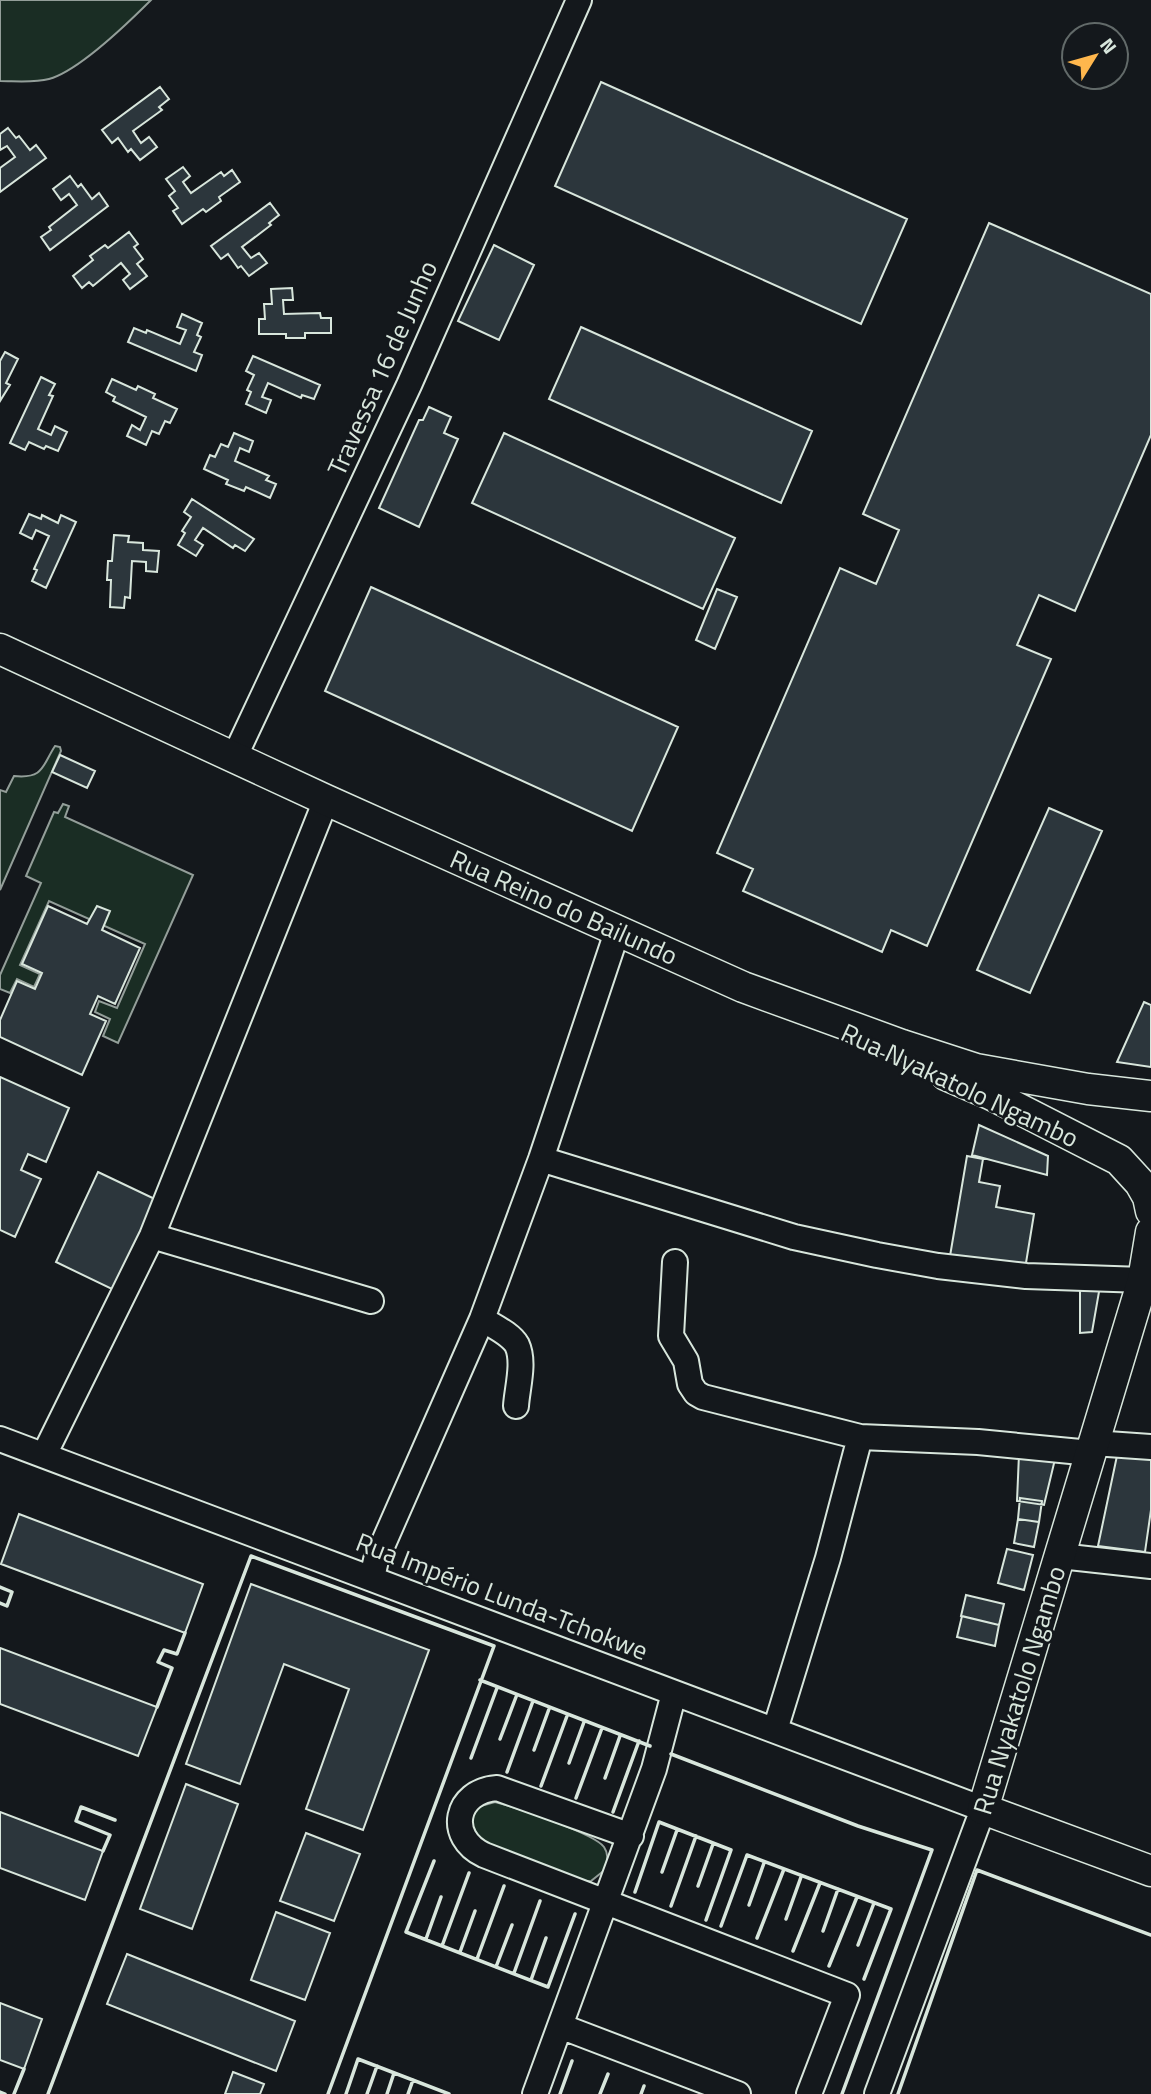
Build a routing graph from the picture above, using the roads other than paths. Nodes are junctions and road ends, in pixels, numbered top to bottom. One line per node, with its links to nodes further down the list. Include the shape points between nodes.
1 (579, 0): 3 (street, Travessa 16 de Junho, via 409,385)
2 (0, 649): 3 (main road, Rua Reino do Bailundo)
3 (234, 758): 4 (main road, Rua Reino do Bailundo)
4 (326, 800): 5 (main road, Rua Reino do Bailundo); 13 (street)
5 (617, 932): 6 (main road, Rua Reino do Bailundo); 8 (street)
6 (743, 987): 7 (main road, Rua Reino do Bailundo, via 976,1069); 9 (main road, Rua Nyakatolo Ngambo, via 990,1094)
7 (1151, 1096)
8 (541, 1159): 15 (street, via 794,1237 877,1255 1026,1276); 17 (street)
9 (1119, 1160): 10 (main road); 11 (main road, Rua Nyakatolo Ngambo, via 1140,1183)
10 (1151, 1181)
11 (1151, 1211)
12 (1151, 1232): 15 (main road, Rua Nyakatolo Ngambo)
13 (152, 1236): 16 (street); 23 (street)
14 (675, 1262): 19 (street, via 671,1336 686,1361 696,1393)
15 (1147, 1271): 22 (main road, Rua Nyakatolo Ngambo)
16 (371, 1301)
17 (482, 1319): 18 (street, via 517,1345); 26 (street)
18 (516, 1406)
19 (860, 1437): 22 (street); 28 (street)
20 (0, 1438): 23 (street, Rua Império Lunda-Tchokwe)
21 (1151, 1447): 22 (street)
22 (1092, 1448): 24 (main road, Rua Nyakatolo Ngambo)
23 (44, 1455): 26 (street, Rua Império Lunda-Tchokwe)
24 (1060, 1556): 25 (street); 29 (main road, Rua Nyakatolo Ngambo)
25 (1151, 1566)
26 (372, 1578): 27 (street, Rua Império Lunda-Tchokwe)
27 (674, 1692): 28 (street, Rua Império Lunda-Tchokwe); 30 (street)
28 (775, 1730): 29 (street, Rua Império Lunda-Tchokwe)
29 (983, 1808): 31 (main road); 37 (street, Rua Nyakatolo Ngambo)
30 (631, 1836): 32 (street); 32 (street, via 497,1788 475,1794 461,1812 462,1833 474,1850)
31 (1151, 1871)
32 (607, 1902): 33 (street); 36 (street, via 847,1994)
33 (560, 2026): 34 (street); 35 (street)
34 (535, 2094)
35 (738, 2094)
36 (809, 2094)
37 (877, 2094)

